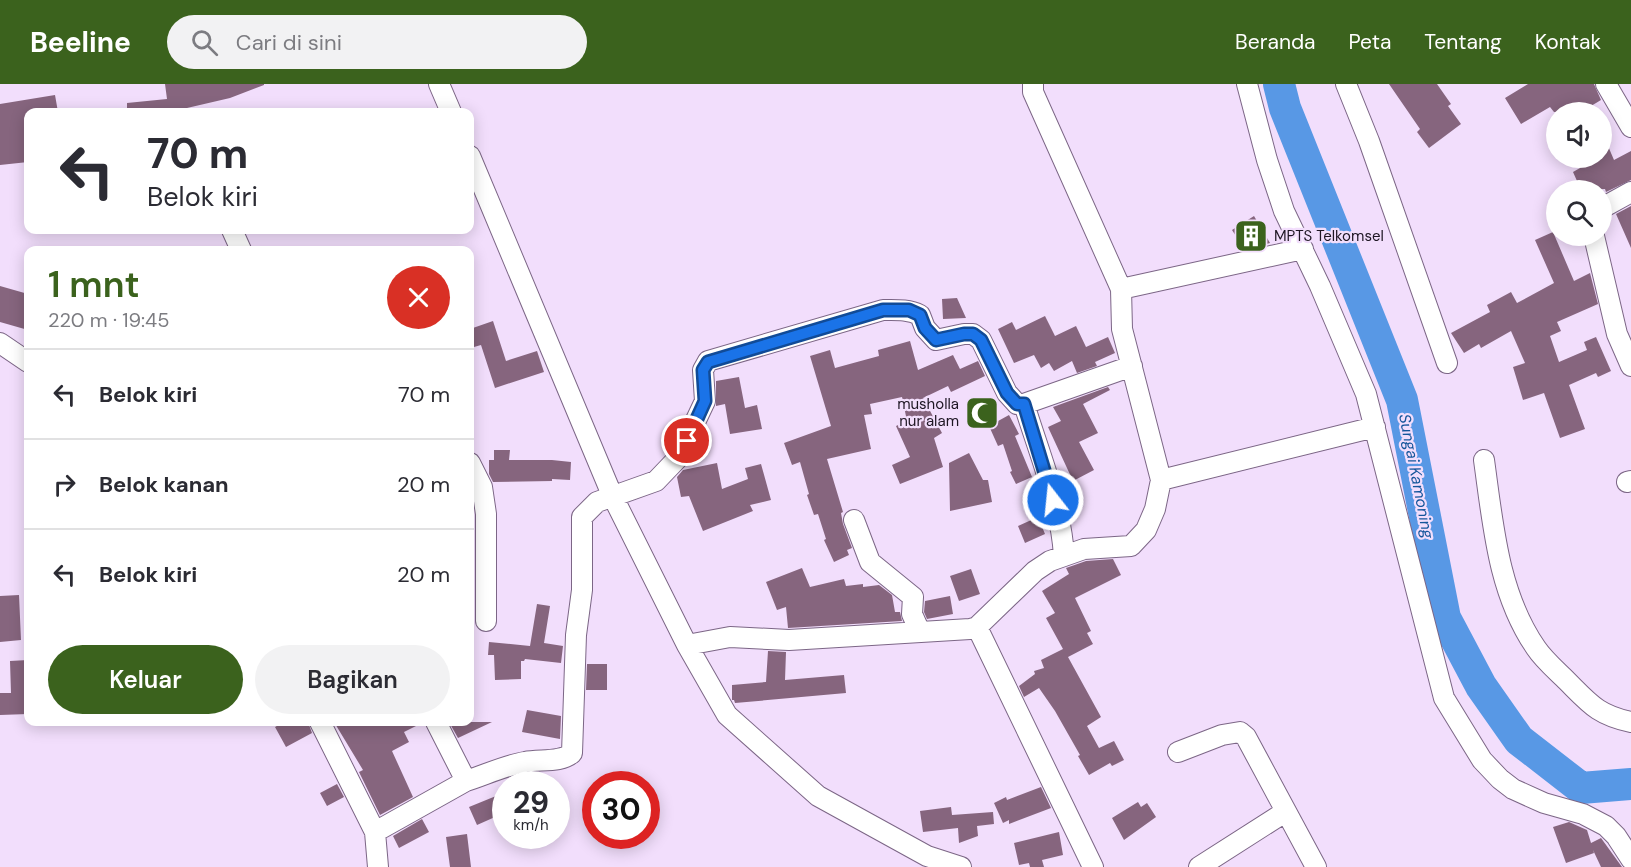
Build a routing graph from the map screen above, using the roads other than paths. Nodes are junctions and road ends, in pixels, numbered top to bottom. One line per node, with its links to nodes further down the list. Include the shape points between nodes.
1 (439, 84): 6 (street)
2 (1033, 84): 13 (street, via 1042,113)
3 (1247, 84): 12 (street, via 1266,160)
4 (1346, 84): 16 (street)
5 (1606, 84): 7 (street)
6 (449, 108)
7 (1631, 127)
8 (474, 166): 24 (street)
9 (1631, 192): 10 (street)
10 (1612, 202)
11 (1596, 246): 18 (street, via 1617,334)
12 (1303, 249): 13 (street); 20 (street, via 1366,394)
13 (1121, 289): 17 (street, via 1122,329)
14 (0, 343): 15 (street)
15 (24, 359)
16 (1447, 363)
17 (1132, 366): 19 (street); 23 (street)
18 (1631, 366)
19 (1024, 404): 24 (street, via 1017,404 1007,393 981,340 973,334 936,340 920,315 909,310 883,310 708,362 703,370 705,401 678,458 656,481); 26 (street, via 1063,536)
20 (1375, 427): 23 (street); 38 (street, via 1444,698 1461,727 1482,760 1513,789 1606,826)
21 (1484, 460): 31 (street, via 1502,574 1523,626 1537,649 1594,707 1610,717)
22 (474, 471): 27 (street, via 482,487 486,514)
23 (1161, 480): 26 (street, via 1146,530 1131,546 1084,549)
24 (612, 495): 30 (street); 35 (street, via 597,502 582,517 582,590 576,636 572,753 558,759 524,762)
25 (854, 520): 29 (street, via 870,562 913,597 912,614)
26 (1064, 556): 28 (street, via 1035,571)
27 (486, 621)
28 (977, 627): 29 (street); 41 (street)
29 (920, 632): 30 (street, via 789,640 730,637)
30 (687, 645): 40 (street, via 726,715 818,796 927,856)
31 (1631, 722)
32 (322, 726): 37 (street)
33 (438, 726): 35 (street)
34 (1178, 752): 36 (street, via 1240,732)
35 (466, 781): 37 (street)
36 (1285, 812): 42 (street); 43 (street)
37 (375, 832): 39 (street)
38 (1631, 859)
39 (378, 867)
40 (961, 867)
41 (1093, 867)
42 (1199, 867)
43 (1317, 867)

